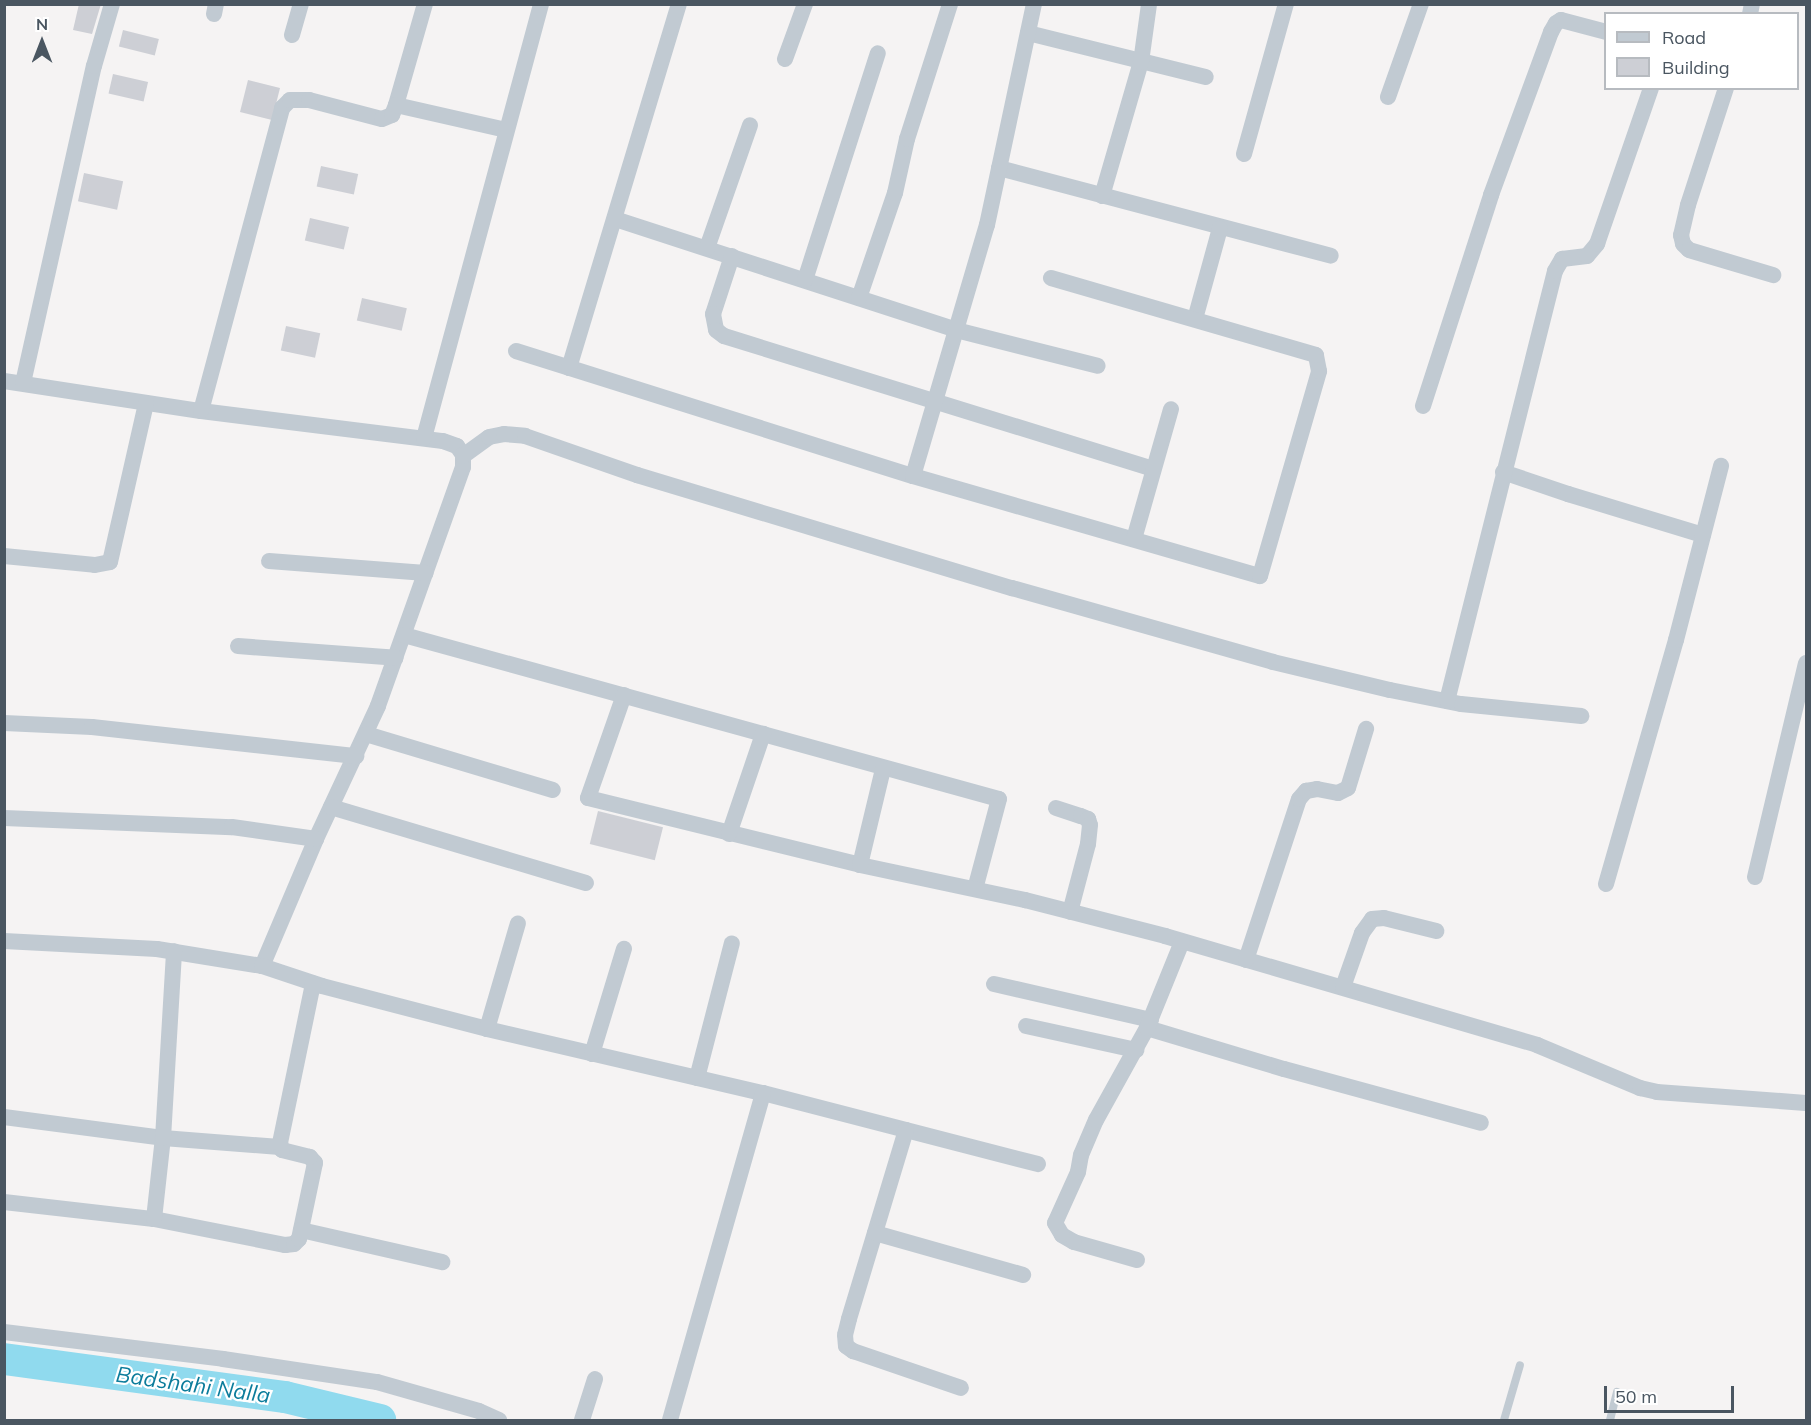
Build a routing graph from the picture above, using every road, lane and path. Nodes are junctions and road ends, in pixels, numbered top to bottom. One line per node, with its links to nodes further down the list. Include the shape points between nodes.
1 (112, 4): 43 (street, via 94,66)
2 (301, 4): 14 (street)
3 (425, 4): 22 (street)
4 (541, 4): 24 (street)
5 (679, 4): 28 (street)
6 (805, 4): 16 (street)
7 (1034, 4): 13 (street)
8 (1149, 4): 17 (street)
9 (1286, 4): 25 (street)
10 (1421, 4): 21 (street)
11 (944, 6): 36 (street, via 895,193)
12 (1604, 32): 46 (street, via 1561,20 1551,32 1491,195)
13 (1028, 33): 17 (street); 26 (street)
14 (292, 35)
15 (878, 53): 35 (street)
16 (785, 58)
17 (1142, 62): 18 (street); 27 (street)
18 (1206, 77)
19 (1650, 90): 53 (street, via 1597,244 1587,256 1562,259 1555,271)
20 (1725, 90): 33 (street, via 1688,204 1681,235 1683,244 1703,255)
21 (1388, 98)
22 (396, 105): 24 (street); 48 (street, via 392,115 382,118 309,100 290,100 282,108)
23 (750, 125): 30 (street)
24 (506, 130): 49 (street, via 494,188)
25 (1244, 154)
26 (999, 168): 27 (street); 38 (street, via 987,225)
27 (1102, 196): 29 (street)
28 (615, 219): 30 (street); 41 (street)
29 (1220, 228): 32 (street); 37 (street)
30 (707, 248): 31 (street)
31 (732, 256): 35 (street); 45 (street, via 713,314 716,330 724,336)
32 (1331, 256)
33 (1773, 276)
34 (1051, 278): 37 (street)
35 (805, 280): 36 (street)
36 (859, 298): 38 (street)
37 (1195, 319): 56 (street, via 1316,355 1319,371 1260,576)
38 (956, 330): 40 (street); 45 (street)
39 (516, 351): 41 (street)
40 (1098, 366)
41 (569, 368): 54 (street)
42 (4, 381): 43 (street)
43 (23, 383): 44 (street)
44 (146, 403): 48 (street); 57 (street, via 110,562 95,565)
45 (936, 403): 52 (street); 54 (street)
46 (1423, 406)
47 (1171, 409): 52 (street)
48 (201, 411): 49 (street)
49 (424, 438): 50 (street, via 457,446)
50 (463, 456): 59 (street, via 463,467); 65 (street, via 489,437 525,436 637,475 1012,588 1311,672)
51 (1721, 466): 55 (street)
52 (1154, 468): 56 (street)
53 (1503, 472): 55 (street); 65 (street)
54 (913, 476): 56 (street)
55 (1703, 535): 82 (street)
56 (1134, 540)
57 (4, 556)
58 (269, 561): 59 (street)
59 (426, 573): 60 (street)
60 (404, 635): 62 (street); 64 (street)
61 (238, 646): 62 (street)
62 (396, 658): 69 (street)
63 (1806, 663): 80 (street)
64 (624, 695): 70 (street); 77 (street, via 588,798)
65 (1447, 701): 66 (street)
66 (1581, 716)
67 (4, 723): 71 (street, via 92,727)
68 (1366, 729): 92 (street, via 1348,788 1338,793 1306,791 1299,799)
69 (366, 734): 71 (street); 73 (street)
70 (763, 734): 72 (street); 77 (street)
71 (356, 756): 74 (street)
72 (883, 769): 79 (street); 83 (street, via 999,799)
73 (553, 790)
74 (331, 807): 78 (street); 81 (street)
75 (1056, 808): 84 (street, via 1088,819 1090,825)
76 (4, 818): 78 (street, via 232,826)
77 (729, 834): 79 (street)
78 (316, 839): 93 (street)
79 (860, 865): 83 (street)
80 (1755, 877)
81 (586, 883)
82 (1606, 884)
83 (975, 890): 84 (street)
84 (1070, 912): 88 (street)
85 (518, 923): 99 (street)
86 (1436, 931): 96 (street, via 1384,918 1372,919 1362,933)
87 (4, 941): 91 (street)
88 (1182, 942): 92 (street); 97 (street)
89 (732, 943): 102 (street)
90 (624, 950): 101 (street)
91 (174, 951): 93 (street); 108 (street)
92 (1246, 960): 96 (street)
93 (262, 966): 94 (street)
94 (313, 984): 99 (street); 109 (street)
95 (994, 984): 97 (street)
96 (1343, 987): 104 (street, via 1537,1045 1640,1088)
97 (1149, 1024): 100 (street); 106 (street, via 1253,1060)
98 (1026, 1026): 100 (street)
99 (487, 1029): 101 (street)
100 (1136, 1050): 115 (street, via 1096,1120 1055,1223 1062,1235 1074,1242)
101 (592, 1054): 102 (street)
102 (697, 1078): 103 (street)
103 (763, 1093): 107 (street); 125 (street)
104 (1806, 1103)
105 (4, 1117): 108 (street)
106 (1481, 1123)
107 (906, 1130): 110 (street); 114 (street)
108 (163, 1138): 109 (street); 112 (street)
109 (280, 1147): 113 (street, via 310,1157 315,1163)
110 (1038, 1164)
111 (4, 1202): 112 (street)
112 (154, 1220): 113 (street, via 285,1245 294,1244)
113 (301, 1230): 116 (street)
114 (875, 1233): 117 (street); 121 (street, via 849,1319 846,1346)
115 (1137, 1260)
116 (442, 1262)
117 (1023, 1275)
118 (4, 1332): 123 (street, via 377,1382)
119 (1520, 1365): 126 (lane)
120 (595, 1379): 124 (street)
121 (961, 1388)
122 (1617, 1392): 127 (lane)
123 (500, 1420)
124 (582, 1420)
125 (670, 1420)
126 (1504, 1420)
127 (1610, 1420)

